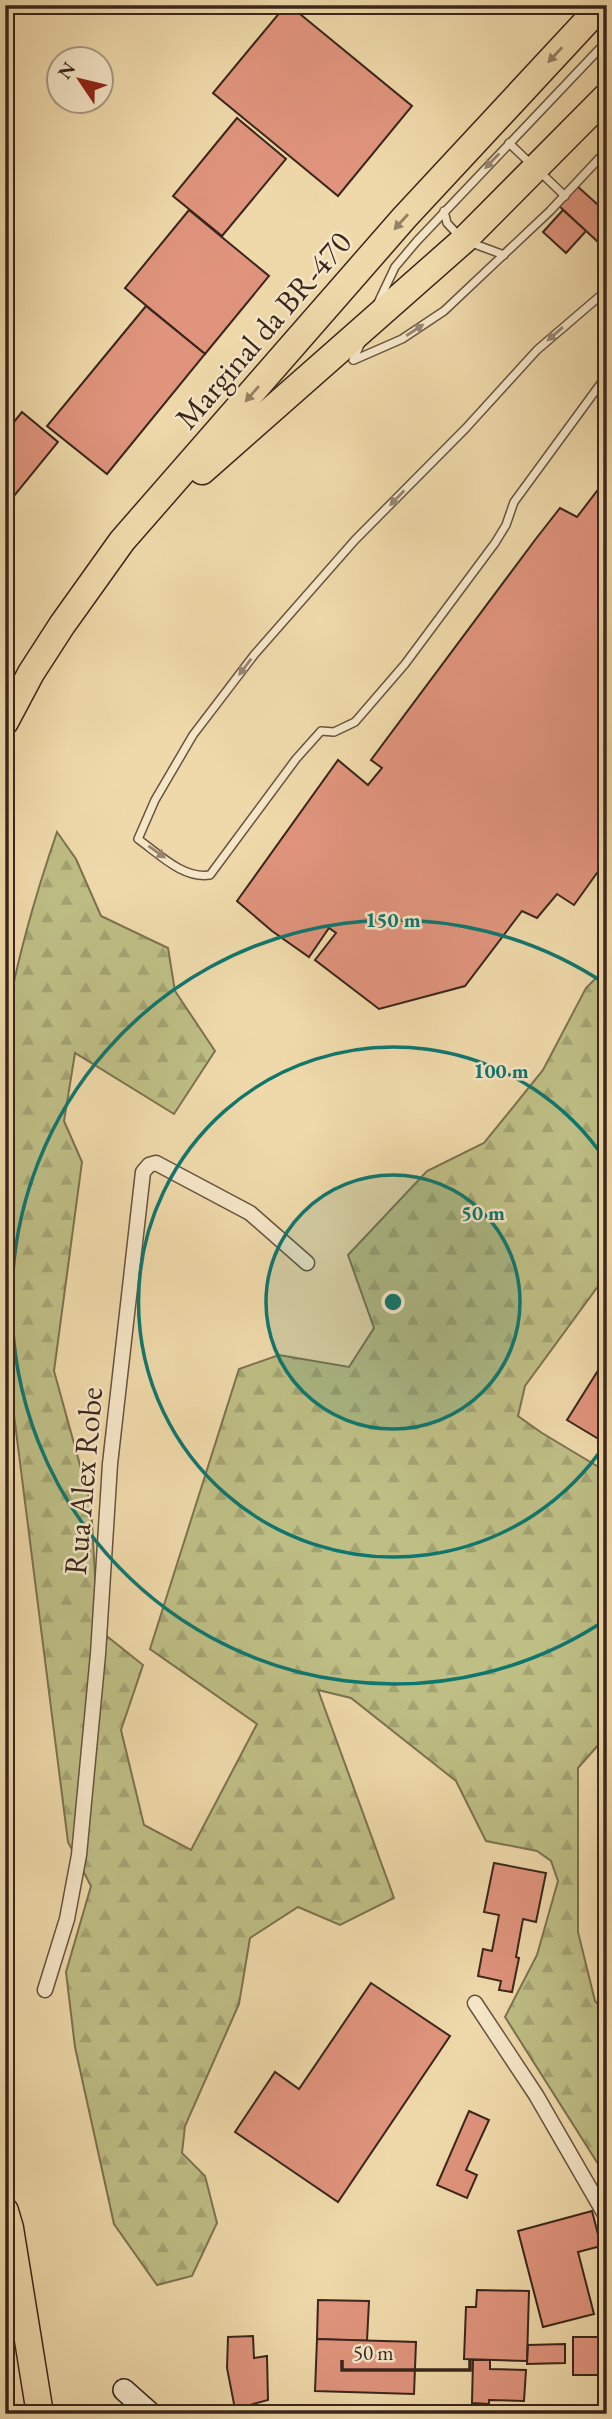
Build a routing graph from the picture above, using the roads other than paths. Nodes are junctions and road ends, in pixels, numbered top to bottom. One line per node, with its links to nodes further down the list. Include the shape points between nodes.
1 (602, 5): 14 (highway, Marginal da BR-470, one-way to 14, via 386,239)
2 (607, 41): 4 (lane)
3 (607, 96): 6 (highway)
4 (509, 143): 6 (lane); 8 (lane, one-way to 8)
5 (607, 150): 7 (lane)
6 (534, 167): 7 (lane); 9 (highway)
7 (565, 196): 10 (lane)
8 (444, 211): 9 (lane, via 453,232); 12 (lane, via 395,267)
9 (464, 240): 10 (lane); 12 (highway)
10 (504, 255): 12 (lane, one-way to 10, via 354,360 401,339 444,312)
11 (607, 290): 13 (lane, one-way to 13, via 537,350 270,636 192,735 138,839 187,873 210,875 321,731 334,733 355,722 405,664 495,543 514,502)
12 (369, 324): 14 (highway)
13 (607, 375)
14 (122, 541): 15 (highway, Marginal da BR-470, via 62,625)
15 (5, 722)
16 (307, 1263): 17 (street, Rua Alex Robe, via 250,1213 156,1163 143,1172 110,1464 79,1856 67,1919)
17 (45, 1990)
18 (475, 2003): 20 (street, via 537,2095)
19 (5, 2191): 21 (highway)
20 (607, 2218)
21 (8, 2220): 23 (highway)
22 (124, 2390): 24 (street)
23 (40, 2414)
24 (151, 2414)

